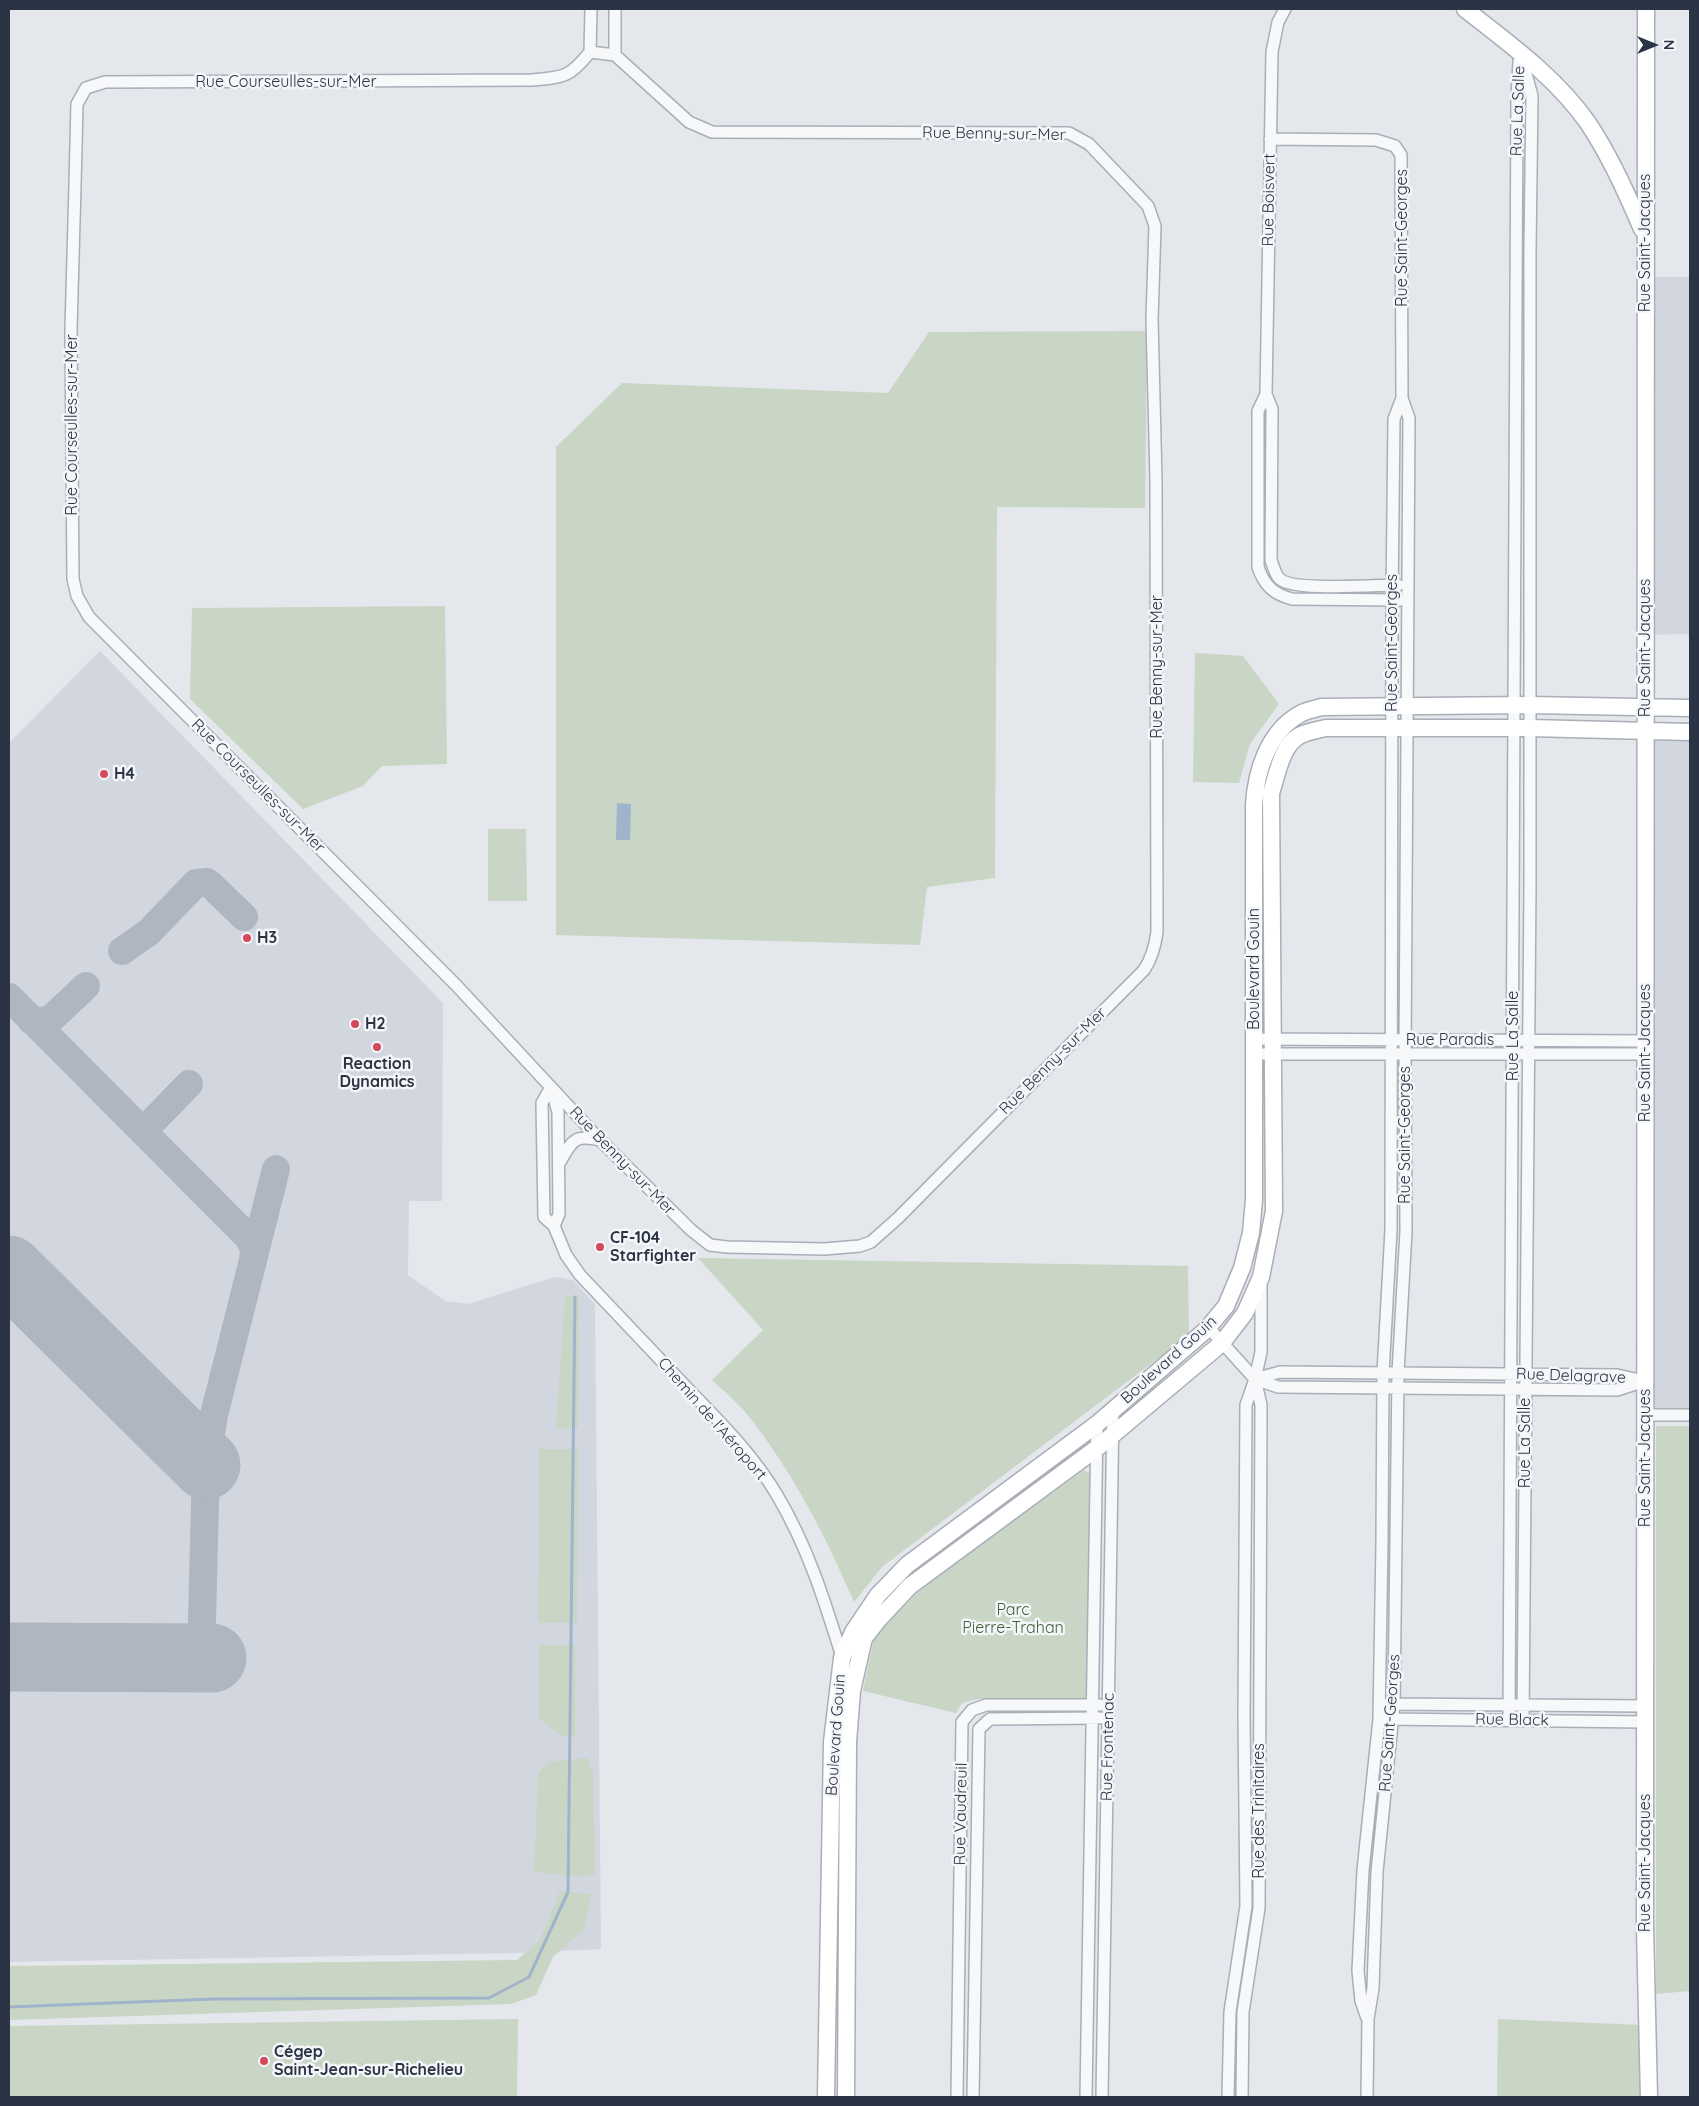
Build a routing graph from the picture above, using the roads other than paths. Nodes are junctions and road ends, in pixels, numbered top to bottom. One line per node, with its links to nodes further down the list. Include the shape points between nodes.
1 (590, 9): 6 (street)
2 (615, 9): 8 (street)
3 (1285, 9): 9 (street, Rue Boisvert, via 1278,22 1272,52)
4 (1465, 9): 7 (street)
5 (1646, 9): 10 (street, Rue Saint-Jacques)
6 (590, 52): 8 (street); 54 (street, Rue Courseulles-sur-Mer, via 576,70 562,77 392,82 105,82 86,88 77,104 72,329 73,579 77,596 89,617 456,985)
7 (1520, 52): 10 (street, via 1566,96 1588,123 1619,174); 11 (street, Rue La Salle); 12 (street, Rue La Salle, via 1532,96)
8 (615, 55): 55 (street, Rue Benny-sur-Mer, via 688,122 712,132 1069,133 1089,144 1148,206 1156,226 1152,319 1156,481 1157,932 1151,959 1144,970 871,1242 824,1249 710,1244 691,1230)
9 (1270, 139): 13 (street, Rue Boisvert); 14 (street, Rue Saint-Georges, via 1376,140 1396,146 1401,155)
10 (1645, 235): 28 (street, Rue Saint-Jacques)
11 (1516, 249): 12 (street); 15 (street, Rue La Salle)
12 (1530, 249): 16 (street, Rue La Salle)
13 (1266, 394): 19 (street, Rue Boisvert, via 1272,409 1271,560); 22 (street, Rue Boisvert, via 1258,410 1258,567 1262,581)
14 (1402, 398): 20 (street, Rue Saint-Georges, via 1394,420); 21 (street, Rue Saint-Georges, via 1410,418)
15 (1514, 414): 16 (street); 17 (street, Rue La Salle)
16 (1531, 415): 18 (street, Rue La Salle)
17 (1514, 575): 18 (street); 25 (street, Rue La Salle)
18 (1531, 576): 26 (street, Rue La Salle)
19 (1279, 578): 20 (street, via 1289,584 1316,586); 22 (street)
20 (1392, 585): 21 (street); 23 (street, Rue Saint-Georges)
21 (1409, 585): 24 (street, Rue Saint-Georges)
22 (1271, 588): 23 (street, via 1280,596 1292,599)
23 (1392, 600): 24 (street); 27 (street, Rue Saint-Georges)
24 (1409, 600): 27 (street, Rue Saint-Georges)
25 (1512, 705): 26 (street, Boulevard Gouin); 27 (street, Boulevard Gouin); 31 (street, Rue La Salle)
26 (1529, 705): 28 (street, Boulevard Gouin); 32 (street, Rue La Salle)
27 (1400, 706): 30 (street, Rue Saint-Georges); 35 (street, Boulevard Gouin, via 1322,707 1302,713 1278,733)
28 (1645, 707): 29 (street, Boulevard Gouin); 33 (street, Rue Saint-Jacques)
29 (1690, 708)
30 (1400, 728): 31 (street, Boulevard Gouin); 36 (street, Boulevard Gouin, via 1326,728 1298,736); 41 (street, Rue Saint-Georges); 42 (street, Rue Saint-Georges)
31 (1514, 728): 32 (street, Boulevard Gouin); 39 (street, Rue La Salle)
32 (1530, 728): 33 (street, Boulevard Gouin); 40 (street, Rue La Salle)
33 (1645, 731): 34 (street, Boulevard Gouin); 49 (street, Rue Saint-Jacques)
34 (1690, 732)
35 (1265, 755): 36 (street); 37 (street, Boulevard Gouin, via 1256,785)
36 (1281, 761): 38 (street, Boulevard Gouin, via 1271,793)
37 (1254, 822): 38 (street); 47 (street, Boulevard Gouin)
38 (1272, 822): 48 (street, Boulevard Gouin)
39 (1513, 885): 40 (street); 45 (street, Rue La Salle)
40 (1530, 886): 46 (street, Rue La Salle)
41 (1392, 889): 42 (street); 43 (street, Rue Saint-Georges)
42 (1406, 889): 44 (street, Rue Saint-Georges)
43 (1392, 1040): 44 (street, Rue Paradis); 48 (street, Rue Paradis); 50 (street, Rue Saint-Georges)
44 (1406, 1040): 45 (street, Rue Paradis); 51 (street, Rue Saint-Georges)
45 (1512, 1041): 46 (street, Rue Paradis); 52 (street, Rue La Salle)
46 (1528, 1041): 49 (street, Rue Paradis); 53 (street, Rue La Salle)
47 (1254, 1047): 48 (street, Rue Paradis); 59 (street, Boulevard Gouin)
48 (1273, 1047): 50 (street, Rue Paradis); 60 (street, Boulevard Gouin)
49 (1645, 1048): 53 (street, Rue Paradis); 74 (street, Rue Saint-Jacques)
50 (1392, 1054): 51 (street, Rue Paradis); 64 (street, Rue Saint-Georges)
51 (1405, 1054): 52 (street, Rue Paradis); 65 (street, Rue Saint-Georges)
52 (1513, 1054): 53 (street, Rue Paradis); 61 (street, Rue La Salle)
53 (1528, 1054): 62 (street, Rue La Salle)
54 (551, 1087): 55 (street, Rue Benny-sur-Mer); 56 (street, via 558,1112); 57 (street, Chemin de l'Aéroport, via 542,1103)
55 (600, 1140): 56 (street, via 577,1138)
56 (558, 1164): 58 (street)
57 (543, 1176): 58 (street); 63 (street, Chemin de l'Aéroport, via 544,1217)
58 (558, 1176): 63 (street, via 559,1214)
59 (1254, 1200): 60 (street); 67 (street, Boulevard Gouin, via 1251,1233 1242,1268 1226,1306)
60 (1274, 1200): 66 (street, Boulevard Gouin)
61 (1512, 1216): 62 (street); 71 (street, Rue La Salle)
62 (1528, 1216): 72 (street, Rue La Salle)
63 (554, 1226): 95 (street, Chemin de l'Aéroport, via 566,1255 580,1275 716,1418 776,1493 801,1538 818,1580)
64 (1391, 1230): 65 (street); 69 (street, Rue Saint-Georges)
65 (1406, 1231): 70 (street, Rue Saint-Georges)
66 (1261, 1277): 68 (street, Boulevard Gouin, via 1245,1312); 73 (street, Rue des Trinitaires, via 1260,1352)
67 (1208, 1327): 68 (street, Rue Delagrave); 79 (street, Boulevard Gouin)
68 (1222, 1344): 73 (street, Rue Delagrave); 83 (street, Boulevard Gouin)
69 (1383, 1373): 70 (street, Rue Delagrave); 73 (street, Rue Delagrave, via 1280,1372); 75 (street, Rue Saint-Georges)
70 (1398, 1373): 71 (street, Rue Delagrave); 76 (street, Rue Saint-Georges)
71 (1510, 1374): 72 (street, Rue Delagrave); 77 (street, Rue La Salle)
72 (1526, 1374): 74 (street, Rue Delagrave, via 1617,1375); 78 (street, Rue La Salle)
73 (1255, 1379): 75 (street, Rue Delagrave, via 1278,1387); 87 (street, Rue des Trinitaires, via 1246,1405); 88 (street, Rue des Trinitaires, via 1261,1405)
74 (1645, 1381): 78 (street, Rue Delagrave, via 1617,1390); 80 (street, Rue Saint-Jacques)
75 (1383, 1388): 76 (street, Rue Delagrave); 85 (street, Rue Saint-Georges)
76 (1398, 1388): 77 (street, Rue Delagrave); 86 (street, Rue Saint-Georges)
77 (1512, 1389): 78 (street, Rue Delagrave); 89 (street, Rue La Salle)
78 (1526, 1389): 90 (street, Rue La Salle)
79 (1113, 1410): 82 (street, Boulevard Gouin); 83 (street, Rue Frontenac)
80 (1645, 1415): 81 (street); 105 (street, Rue Saint-Jacques)
81 (1690, 1415)
82 (1097, 1424): 84 (street, Rue Frontenac); 95 (street, Boulevard Gouin, via 907,1565 878,1595 853,1632)
83 (1114, 1435): 84 (street, Boulevard Gouin); 92 (street, Rue Frontenac)
84 (1097, 1448): 91 (street, Rue Frontenac); 96 (street, Boulevard Gouin, via 910,1586 864,1638)
85 (1382, 1543): 86 (street); 98 (street, Rue Saint-Georges)
86 (1396, 1543): 99 (street, Rue Saint-Georges)
87 (1244, 1546): 88 (street); 104 (street, Rue des Trinitaires)
88 (1259, 1546): 106 (street, Rue des Trinitaires)
89 (1510, 1550): 90 (street); 94 (street, Rue La Salle)
90 (1525, 1550): 93 (street, Rue La Salle)
91 (1095, 1567): 92 (street); 102 (street, Rue Frontenac)
92 (1112, 1568): 97 (street, Rue Frontenac)
93 (1524, 1636): 94 (street); 101 (street, Rue La Salle)
94 (1510, 1638): 100 (street, Rue La Salle)
95 (842, 1658): 96 (street, Chemin de l'Aéroport); 114 (street, Boulevard Gouin)
96 (852, 1691): 114 (street, Boulevard Gouin)
97 (1109, 1704): 102 (street); 108 (street, Rue Frontenac)
98 (1379, 1704): 99 (street, Rue Black); 109 (street, Rue Saint-Georges)
99 (1394, 1704): 100 (street, Rue Black); 110 (street, Rue Saint-Georges)
100 (1510, 1705): 101 (street, Rue Black); 111 (street, Rue La Salle)
101 (1523, 1705): 105 (street, Rue Black); 112 (street, Rue La Salle)
102 (1093, 1706): 103 (street, via 986,1706); 107 (street, Rue Frontenac)
103 (969, 1713): 113 (street); 123 (street, Rue Vaudreuil, via 962,1722)
104 (1244, 1714): 106 (street); 121 (street, Rue des Trinitaires)
105 (1645, 1714): 112 (street, Rue Black); 141 (street, Rue Saint-Jacques)
106 (1259, 1715): 122 (street, Rue des Trinitaires)
107 (1093, 1718): 108 (street); 113 (street, via 990,1719); 125 (street, Rue Frontenac)
108 (1109, 1718): 126 (street, Rue Frontenac)
109 (1379, 1719): 110 (street, Rue Black); 117 (street, Rue Saint-Georges)
110 (1392, 1719): 111 (street, Rue Black); 118 (street, Rue Saint-Georges)
111 (1509, 1720): 112 (street, Rue Black)
112 (1523, 1720)
113 (982, 1726): 124 (street, Rue Vaudreuil, via 978,1737)
114 (840, 1742): 115 (street, Boulevard Gouin); 116 (street, Boulevard Gouin)
115 (830, 1854): 116 (street); 119 (street, Boulevard Gouin)
116 (847, 1856): 120 (street, Boulevard Gouin)
117 (1363, 1870): 118 (street); 131 (street, Rue Saint-Georges, via 1358,1971 1361,2001)
118 (1377, 1872): 131 (street, Rue Saint-Georges, via 1373,1988)
119 (830, 1900): 120 (street); 132 (street, Boulevard Gouin)
120 (846, 1900): 133 (street, Boulevard Gouin)
121 (1246, 1906): 122 (street); 127 (street, Rue des Trinitaires)
122 (1259, 1908): 128 (street, Rue des Trinitaires)
123 (959, 1918): 124 (street); 129 (street, Rue Vaudreuil)
124 (975, 1918): 130 (street, Rue Vaudreuil)
125 (1089, 1925): 126 (street); 136 (street, Rue Frontenac)
126 (1105, 1926): 137 (street, Rue Frontenac)
127 (1230, 2012): 128 (street); 138 (street, Rue des Trinitaires)
128 (1243, 2012): 139 (street, Rue des Trinitaires)
129 (958, 2017): 130 (street); 134 (street, Rue Vaudreuil)
130 (974, 2017): 135 (street, Rue Vaudreuil)
131 (1368, 2019): 140 (street, Rue Saint-Georges)
132 (826, 2097)
133 (846, 2097)
134 (957, 2097)
135 (973, 2097)
136 (1086, 2097)
137 (1102, 2097)
138 (1228, 2097)
139 (1242, 2097)
140 (1367, 2097)
141 (1649, 2097)

